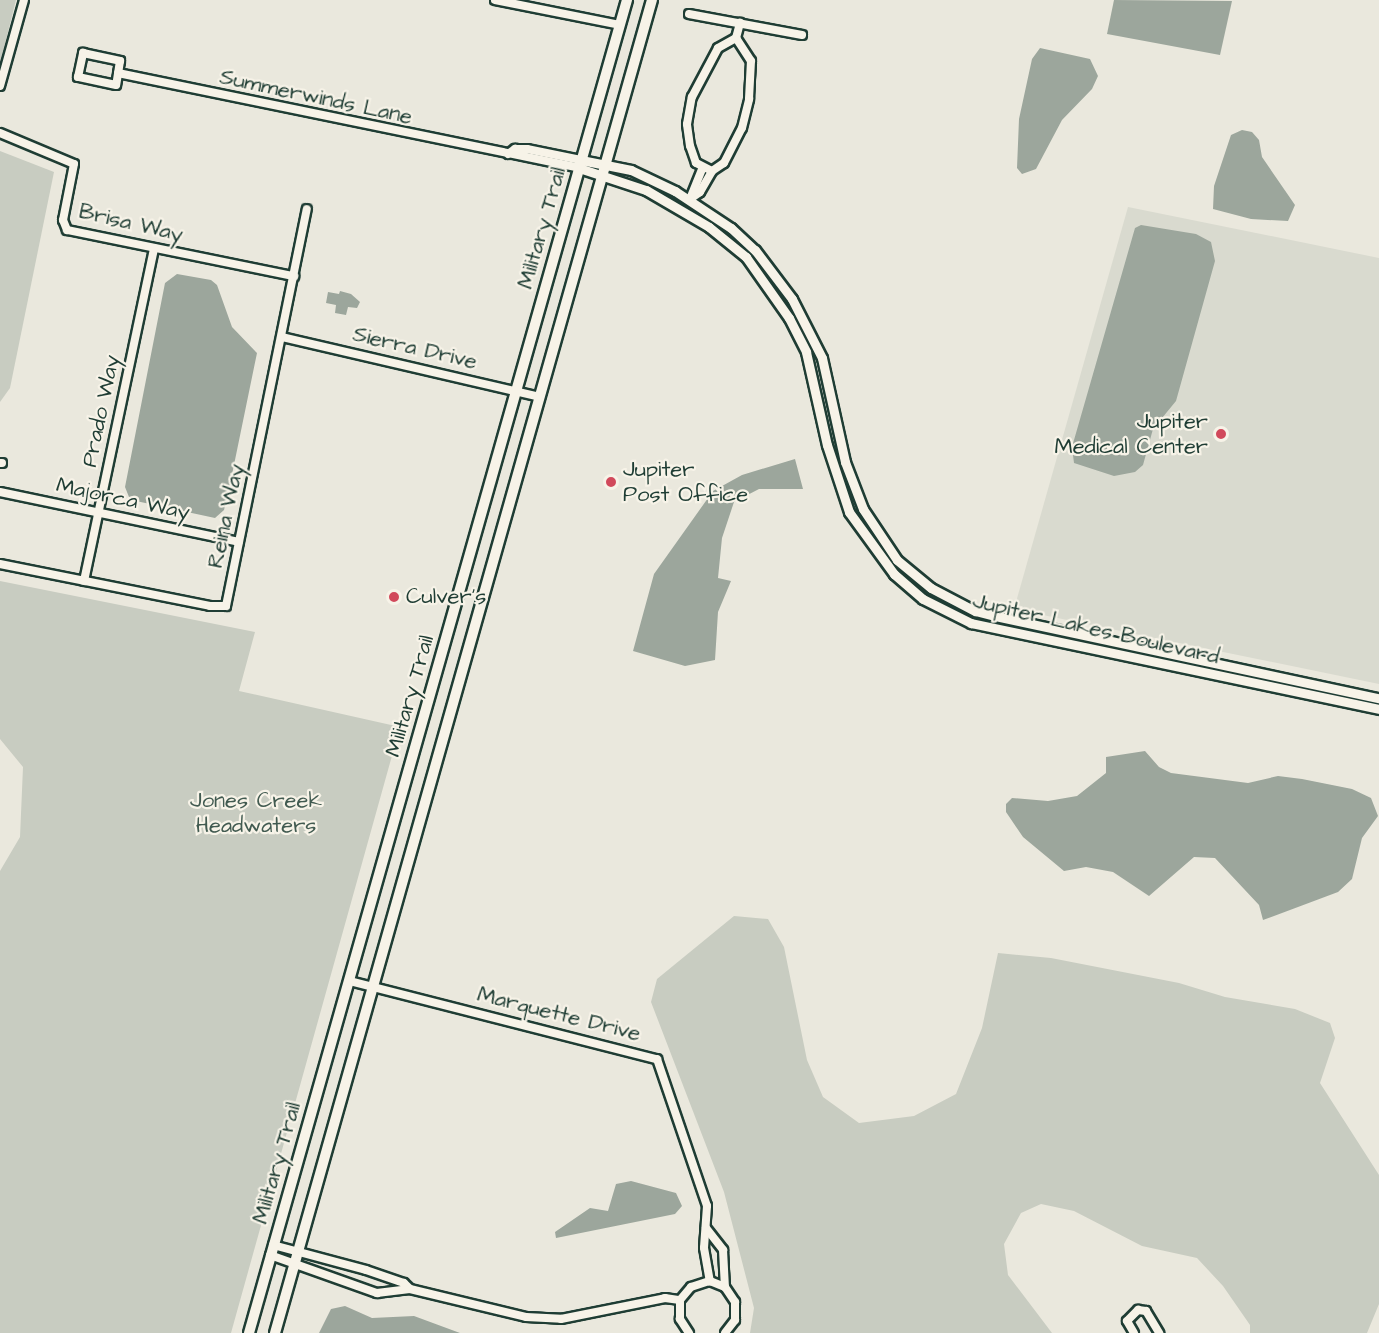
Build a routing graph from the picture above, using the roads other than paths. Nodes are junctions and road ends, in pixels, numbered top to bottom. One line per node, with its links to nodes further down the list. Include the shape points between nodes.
1 (24, 0): 11 (street)
2 (495, 0): 7 (street)
3 (627, 0): 7 (main road, Military Trail)
4 (652, 0): 14 (main road, Military Trail)
5 (689, 14): 6 (street)
6 (740, 23): 8 (street); 9 (street)
7 (620, 26): 13 (main road, Military Trail)
8 (802, 35)
9 (736, 38): 15 (street, via 718,48 692,97 687,124 690,146); 16 (street, via 751,61 749,99 742,128 724,163)
10 (118, 73): 10 (street, via 116,85 78,77 83,53 120,61); 13 (street, Summerwinds Lane, via 508,154)
11 (0, 86)
12 (0, 133): 20 (street, Brisa Way, via 74,164 63,220 67,230)
13 (580, 164): 14 (street, Jupiter Lakes Boulevard); 17 (street, Jupiter Lakes Boulevard); 23 (main road, Military Trail)
14 (604, 164): 17 (main road, Military Trail); 18 (street, Jupiter Lakes Boulevard, via 631,170)
15 (702, 169): 16 (street); 18 (street)
16 (712, 171): 18 (street, via 700,192)
17 (602, 176): 24 (main road, Military Trail); 31 (street, Jupiter Lakes Boulevard, via 646,190 682,210 746,256 789,318 806,352 826,445 849,512 894,574 923,599 971,623)
18 (690, 199): 30 (street, Jupiter Lakes Boulevard, via 755,250 792,299 822,358 852,487 897,560 931,588 975,611 995,616)
19 (307, 209): 21 (street, Reina Way)
20 (154, 248): 21 (street, Brisa Way); 26 (street, Prado Way)
21 (294, 276): 22 (street, Reina Way)
22 (282, 337): 23 (street, Sierra Drive); 27 (street, Reina Way)
23 (516, 390): 24 (street, Sierra Drive); 32 (main road, Military Trail)
24 (540, 397): 33 (main road, Military Trail)
25 (0, 492): 26 (street, Majorca Way)
26 (99, 512): 27 (street, Majorca Way); 29 (street, Prado Way)
27 (239, 542): 29 (street, Reina Way, via 226,606 219,608)
28 (0, 564): 29 (street, Reina Way)
29 (84, 581)
30 (1379, 698)
31 (1379, 709)
32 (350, 981): 33 (street, Marquette Drive); 35 (main road, Military Trail)
33 (374, 987): 34 (street, Marquette Drive, via 657,1059 707,1206); 36 (main road, Military Trail)
34 (706, 1228): 37 (street, Marquette Drive, via 704,1248); 38 (street, via 723,1250)
35 (272, 1250): 36 (street); 41 (main road, Military Trail)
36 (296, 1257): 39 (street, via 375,1273); 39 (street, via 377,1293); 42 (main road, Military Trail)
37 (710, 1281): 38 (street); 40 (street, via 691,1287)
38 (725, 1287): 44 (street, via 737,1311)
39 (410, 1288): 40 (street, via 526,1317 561,1319 664,1298)
40 (680, 1300): 43 (street, via 680,1319)
41 (249, 1333)
42 (275, 1333)
43 (689, 1333)
44 (725, 1333)
45 (1134, 1333): 46 (street, via 1126,1321 1138,1310 1146,1311 1157,1323)
46 (1159, 1333)

